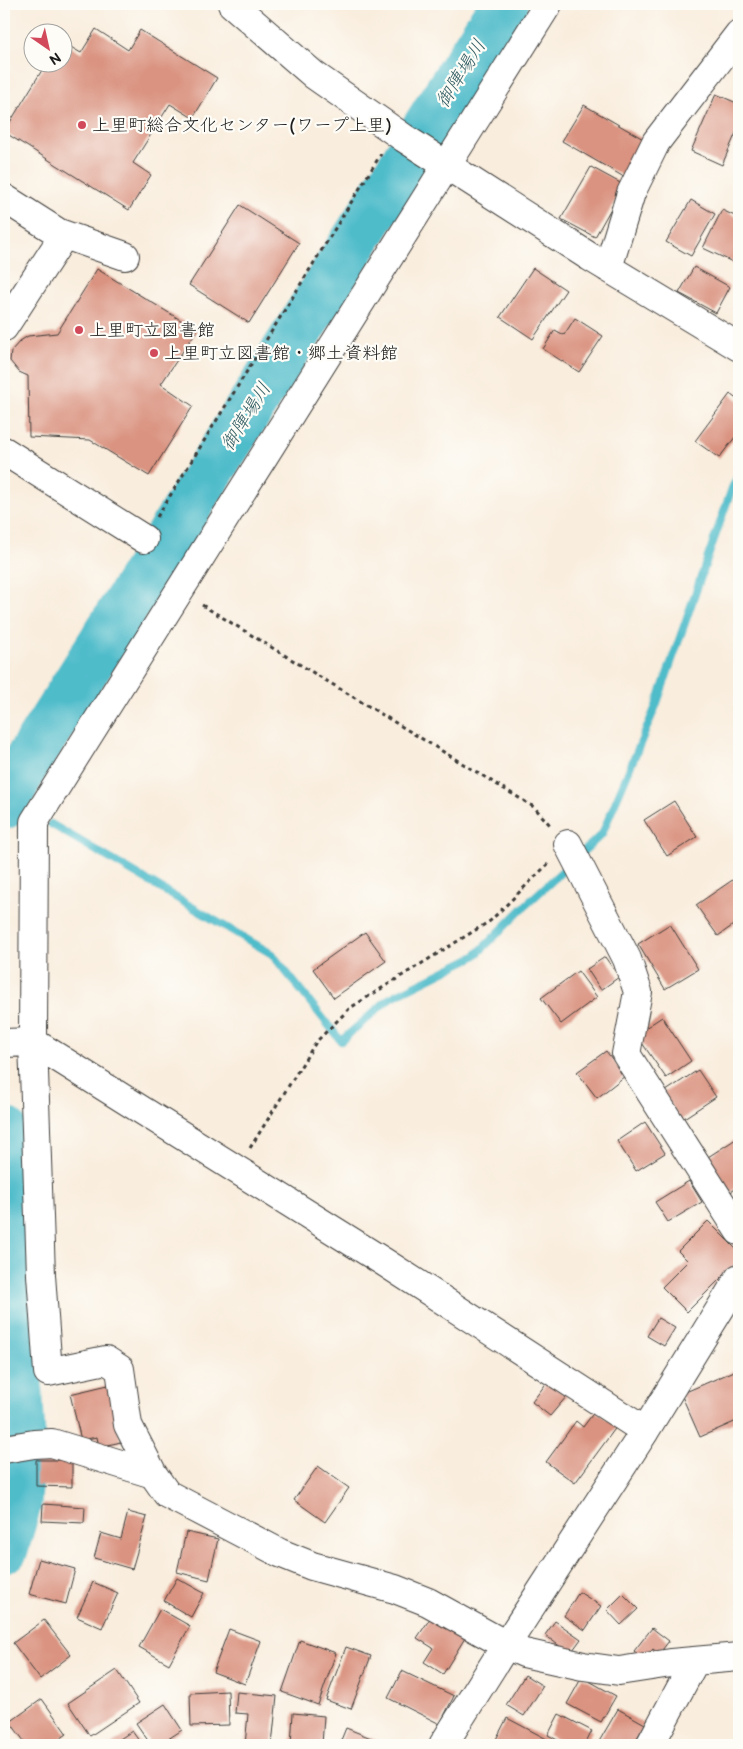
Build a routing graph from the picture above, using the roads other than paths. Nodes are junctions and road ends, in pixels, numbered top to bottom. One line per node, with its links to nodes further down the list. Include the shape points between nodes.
1 (232, 4): 4 (street, via 314,75)
2 (548, 4): 4 (street)
3 (739, 34): 8 (street, via 656,142 631,193)
4 (446, 164): 8 (street); 14 (street, via 34,822)
5 (4, 198): 6 (street)
6 (64, 235): 7 (street); 9 (street)
7 (125, 256)
8 (608, 268): 10 (street)
9 (4, 327)
10 (739, 348)
11 (4, 451): 12 (street)
12 (144, 539)
13 (568, 844): 15 (street, via 627,958 638,992 626,1054)
14 (20, 1043): 17 (street, via 237,1170); 19 (street, via 48,1372 106,1360 120,1369 128,1425)
15 (739, 1231)
16 (739, 1278): 17 (street)
17 (645, 1431): 20 (street)
18 (15, 1447): 19 (street, via 52,1443)
19 (153, 1474): 20 (street, via 167,1494 280,1553 428,1602)
20 (506, 1645): 22 (street, via 524,1653 619,1671); 23 (street)
21 (739, 1657): 22 (street)
22 (695, 1661): 24 (street)
23 (443, 1745)
24 (650, 1745)

